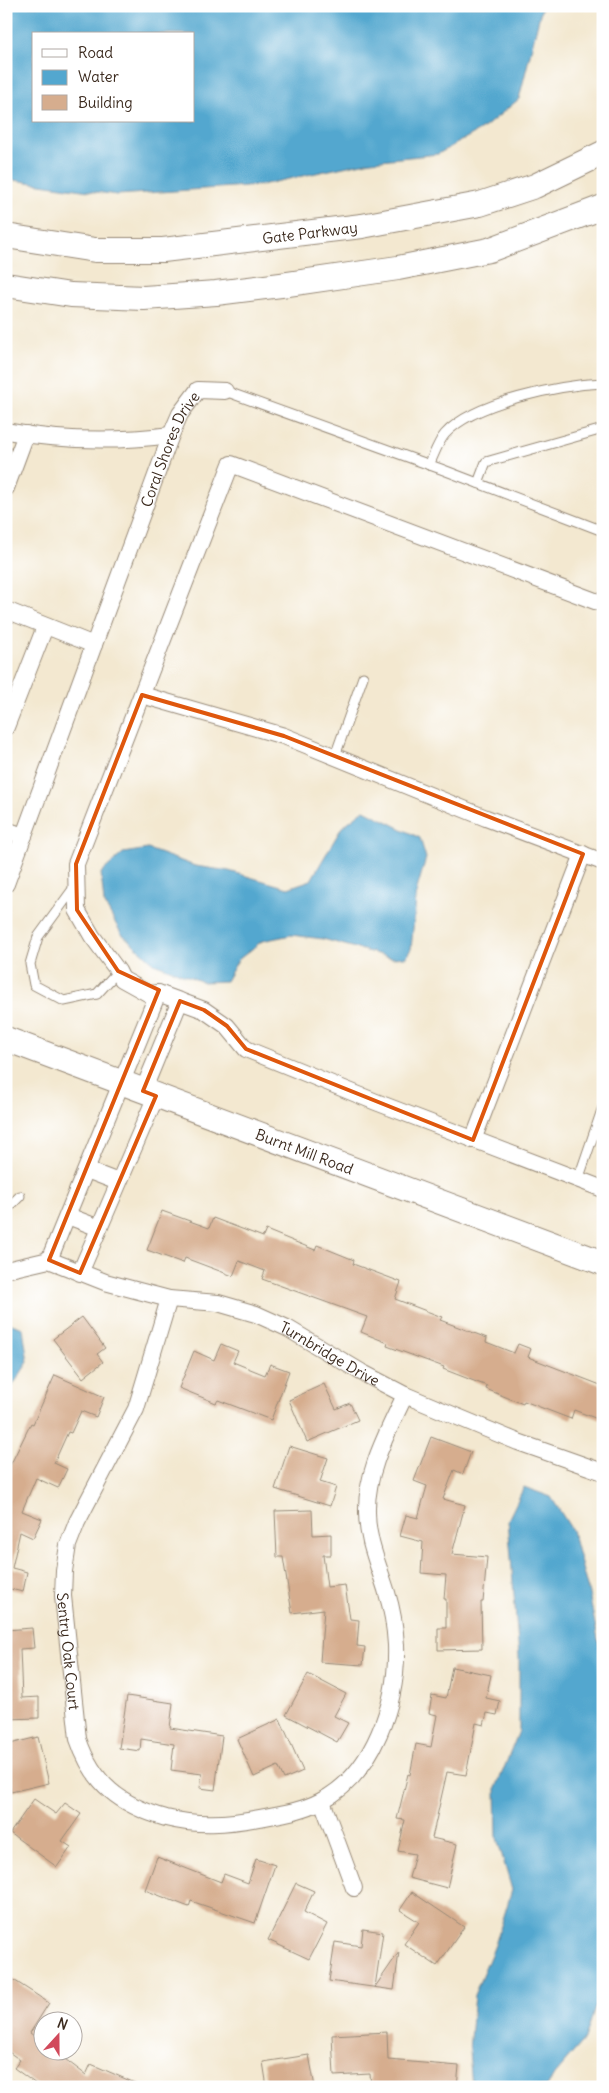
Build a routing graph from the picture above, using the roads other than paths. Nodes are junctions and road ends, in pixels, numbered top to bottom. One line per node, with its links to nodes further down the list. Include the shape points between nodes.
1 (603, 153): 3 (main road, Gate Parkway, via 535,186 480,204 362,226 163,250 95,250)
2 (603, 207): 4 (main road, via 489,250 398,268 281,285 144,298 71,295)
3 (6, 236)
4 (6, 285)
5 (603, 383): 11 (lane, via 536,394 466,416 444,435)
6 (224, 391): 10 (street, Coral Shores Drive, via 198,390 189,400); 11 (lane, Coral Shores Drive)
7 (603, 429): 12 (lane, via 486,462)
8 (6, 431): 9 (street)
9 (26, 434): 10 (street, via 141,439); 13 (street)
10 (171, 435): 18 (street, Coral Shores Drive)
11 (429, 465): 12 (lane, Coral Shores Drive)
12 (478, 483): 14 (lane, Coral Shores Drive)
13 (6, 488)
14 (603, 531)
15 (603, 604): 20 (street, via 231,464)
16 (6, 610): 17 (street)
17 (45, 627): 18 (street); 21 (street)
18 (94, 645): 24 (street, Coral Shores Drive)
19 (363, 677): 22 (lane)
20 (142, 696): 22 (street, via 284,736); 28 (street, via 76,864)
21 (6, 727)
22 (335, 756): 25 (street)
23 (6, 830): 24 (street)
24 (24, 836): 27 (street, Coral Shores Drive)
25 (583, 854): 26 (street); 35 (street)
26 (603, 862)
27 (6, 884)
28 (76, 885): 29 (street, via 77,910); 29 (lane, via 38,937 30,964 34,985 64,1001 97,994)
29 (118, 971): 30 (street, via 122,979 133,986 149,994)
30 (158, 993): 31 (street); 33 (street)
31 (180, 1001): 33 (street); 35 (street, via 204,1010 227,1026 246,1048)
32 (6, 1039): 33 (main road, Burnt Mill Road)
33 (141, 1090): 36 (street); 38 (street); 45 (main road, Burnt Mill Road)
34 (603, 1106): 37 (lane)
35 (473, 1140): 37 (street)
36 (87, 1170): 38 (street); 42 (street)
37 (578, 1180): 39 (street)
38 (118, 1182): 43 (street)
39 (603, 1189)
40 (20, 1196): 41 (lane)
41 (6, 1210)
42 (68, 1216): 43 (street); 44 (street)
43 (99, 1228): 47 (street)
44 (49, 1260): 46 (street); 47 (street, Turnbridge Drive)
45 (603, 1263)
46 (6, 1270)
47 (80, 1273): 48 (street, Turnbridge Drive)
48 (169, 1299): 49 (street, Turnbridge Drive, via 218,1303 256,1314 287,1328); 51 (street, Sentry Oak Court, via 136,1409 68,1545 63,1596 78,1739 84,1758 108,1790 127,1803 180,1821 232,1823 296,1812)
49 (405, 1395): 50 (street, Turnbridge Drive, via 518,1442); 51 (street, Sentry Oak Court, via 375,1462 367,1511 368,1532 393,1618 396,1646 390,1702 381,1728 360,1767)
50 (603, 1472)
51 (322, 1801): 52 (street)
52 (354, 1888)

